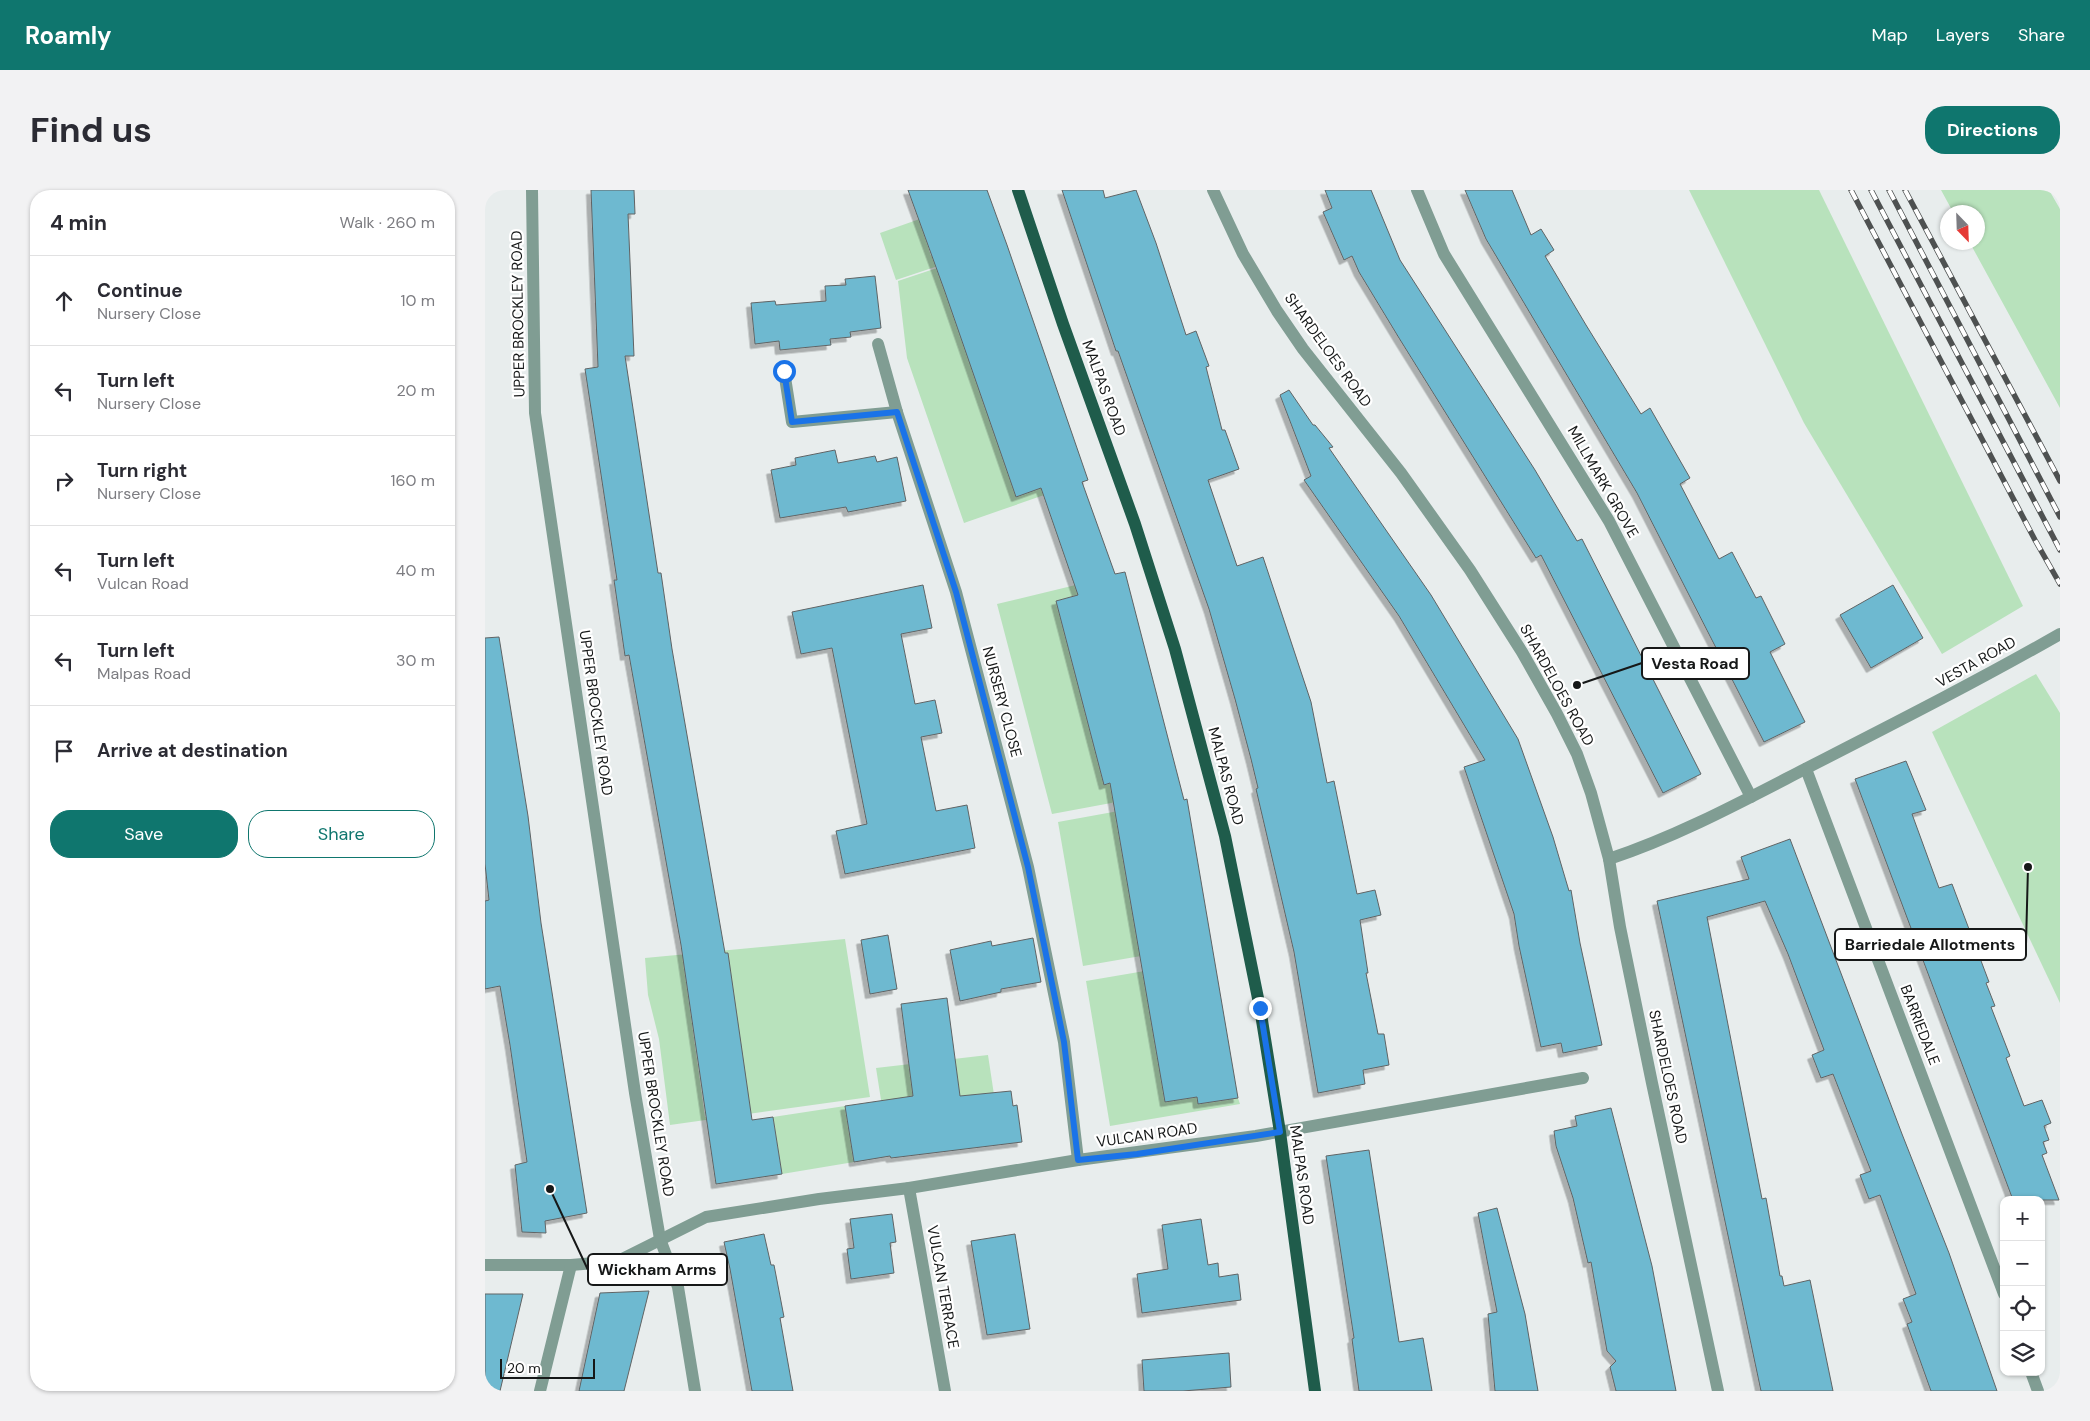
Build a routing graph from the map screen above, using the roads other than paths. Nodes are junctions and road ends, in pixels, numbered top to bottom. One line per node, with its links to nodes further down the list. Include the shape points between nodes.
1 (532, 190): 16 (street, UPPER BROCKLEY ROAD, via 535,413 635,1093)
2 (1018, 190): 13 (main road, MALPAS ROAD, via 1135,524 1175,650 1225,836 1260,1008)
3 (1213, 190): 11 (street, SHARDELOES ROAD, via 1243,254 1277,311 1401,473 1522,652 1577,754)
4 (1417, 190): 10 (street, MILLMARK GROVE, via 1444,254 1609,521)
5 (878, 344): 7 (street, NURSERY CLOSE)
6 (784, 371): 7 (street, via 792,422)
7 (897, 412): 14 (street, NURSERY CLOSE, via 956,592 1028,867 1064,1042)
8 (2060, 634): 9 (street, VESTA ROAD)
9 (1806, 769): 10 (street, VESTA ROAD); 19 (street, BARRIEDALE)
10 (1751, 797): 11 (street, VESTA ROAD, via 1649,846)
11 (1609, 859): 25 (street, SHARDELOES ROAD, via 1652,1084)
12 (1583, 1078): 13 (street, VULCAN ROAD)
13 (1280, 1132): 14 (street, VULCAN ROAD); 24 (main road, MALPAS ROAD)
14 (1078, 1160): 15 (street, VULCAN ROAD)
15 (909, 1188): 16 (street, VULCAN ROAD, via 706,1217); 23 (street, VULCAN TERRACE)
16 (660, 1239): 18 (street, via 618,1261); 22 (street, UPPER BROCKLEY ROAD, via 678,1287)
17 (485, 1265): 18 (street)
18 (571, 1265): 21 (street)
19 (2001, 1286)
20 (2032, 1376): 26 (street)
21 (540, 1391)
22 (695, 1391)
23 (945, 1391)
24 (1315, 1391)
25 (1718, 1391)
26 (2038, 1391)

